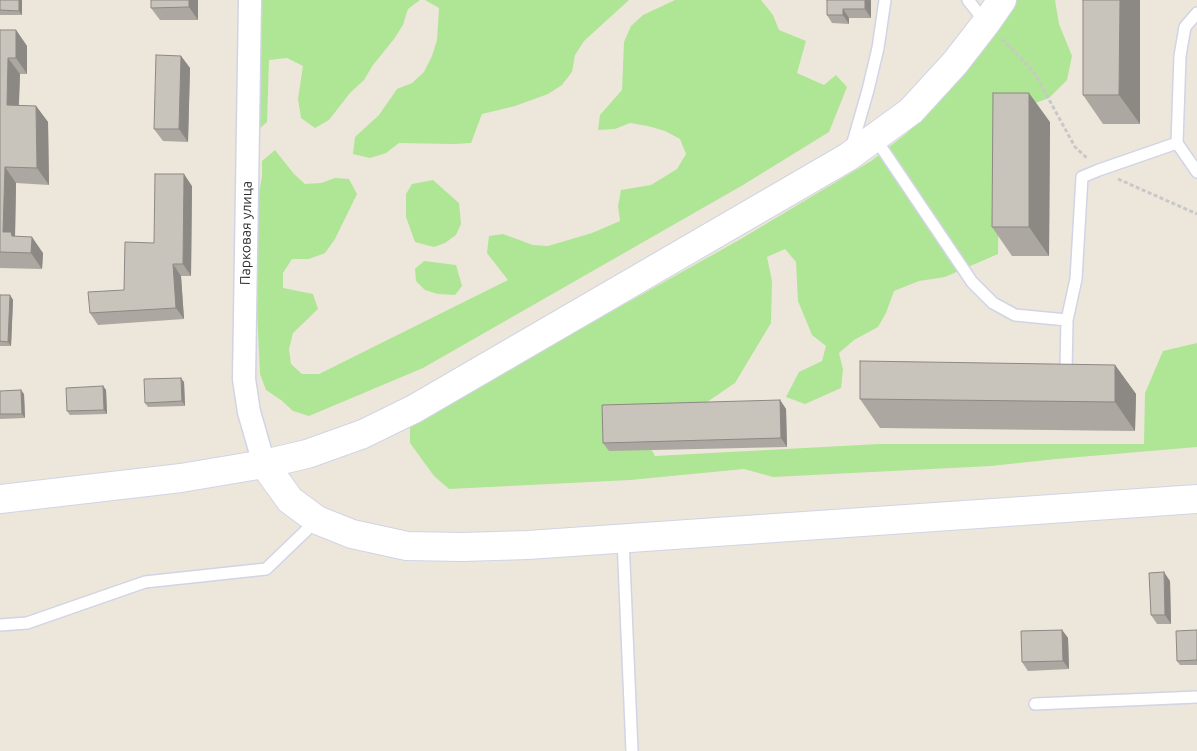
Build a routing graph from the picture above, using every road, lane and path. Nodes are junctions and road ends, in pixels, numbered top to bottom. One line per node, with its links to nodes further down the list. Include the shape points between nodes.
1 (250, 0): 15 (street, Парковая улица, via 244,379 249,412)
2 (885, 0): 9 (lane, via 878,48)
3 (968, 0): 6 (lane)
4 (1002, 0): 6 (street)
5 (1197, 13): 8 (lane, via 1185,27 1180,56)
6 (986, 23): 7 (street, via 911,111); 10 (path, via 1034,72 1075,146)
7 (875, 138): 9 (street); 13 (lane, via 972,282 993,302 1015,315)
8 (1177, 143): 10 (lane); 11 (lane)
9 (848, 157): 15 (street, via 414,409 363,434 307,454)
10 (1099, 170): 12 (path); 13 (lane, via 1082,177 1076,279)
11 (1197, 172)
12 (1197, 214)
13 (1067, 320): 14 (lane)
14 (1066, 370)
15 (264, 464): 16 (street, via 181,478); 18 (street, via 290,500)
16 (0, 499)
17 (1197, 499): 19 (street)
18 (317, 520): 19 (street, via 352,534 407,546 528,545); 20 (lane, via 266,569 145,582 27,624)
19 (623, 539): 23 (lane)
20 (0, 625)
21 (1197, 697): 22 (lane)
22 (1035, 704)
23 (632, 751)

